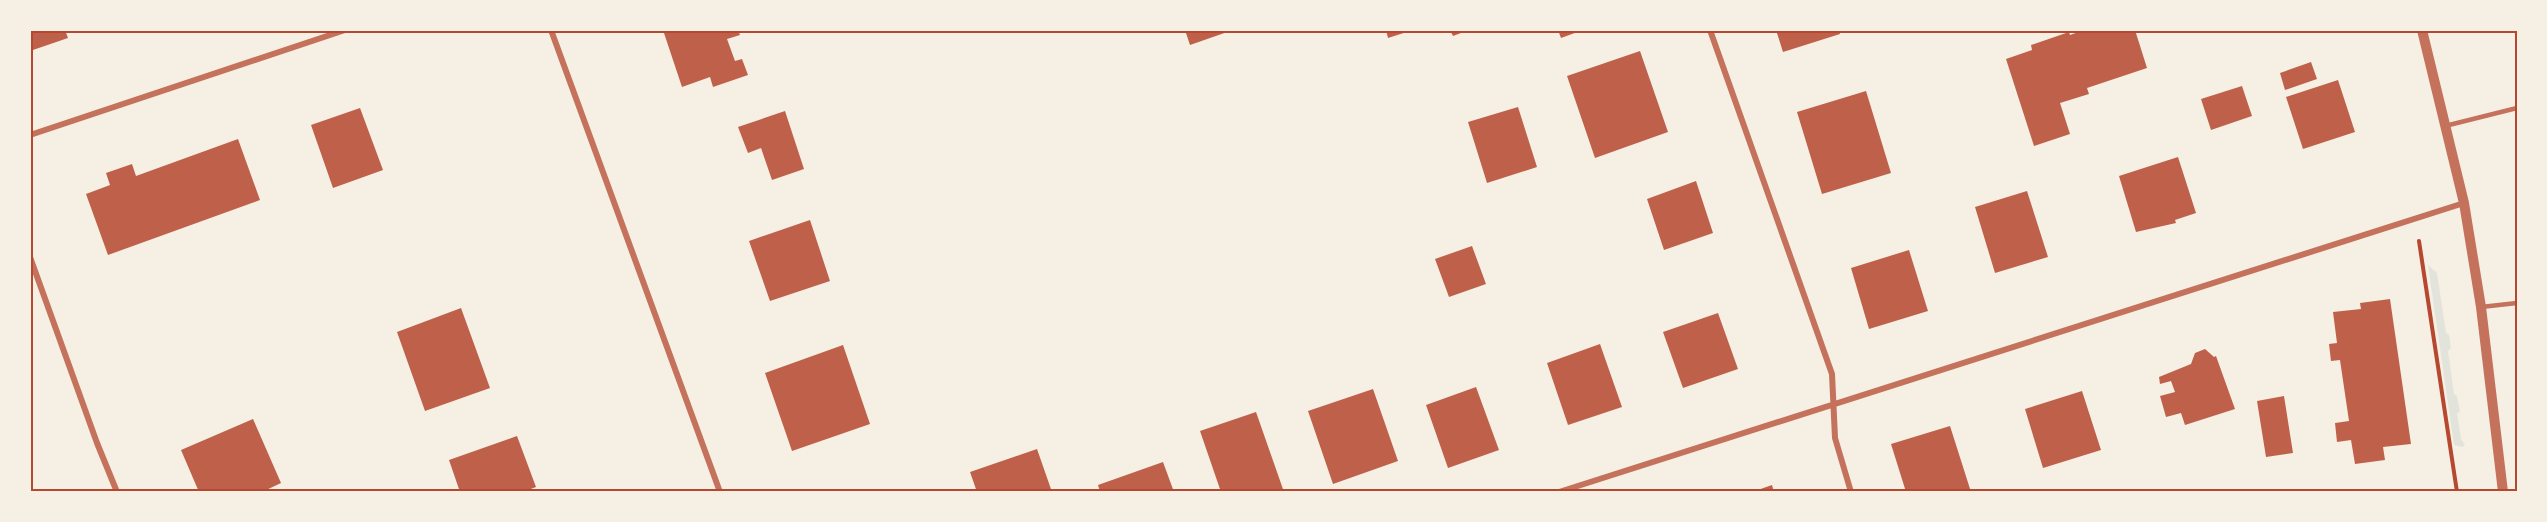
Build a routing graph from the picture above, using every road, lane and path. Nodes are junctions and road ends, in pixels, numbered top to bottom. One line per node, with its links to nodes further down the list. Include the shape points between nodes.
1 (345, 30): 7 (street)
2 (551, 30): 15 (street)
3 (1710, 30): 13 (street, via 1832,374)
4 (2422, 30): 6 (street)
5 (2517, 108): 6 (lane)
6 (2445, 126): 8 (street)
7 (30, 135)
8 (2464, 203): 9 (street); 12 (street)
9 (2415, 219): 13 (street); 18 (path)
10 (30, 256): 14 (street)
11 (2517, 303): 12 (lane)
12 (2481, 307): 19 (street)
13 (1834, 405): 16 (street); 17 (street, via 1835,438)
14 (117, 492)
15 (720, 492)
16 (1559, 492)
17 (1851, 492)
18 (2457, 492)
19 (2503, 492)

